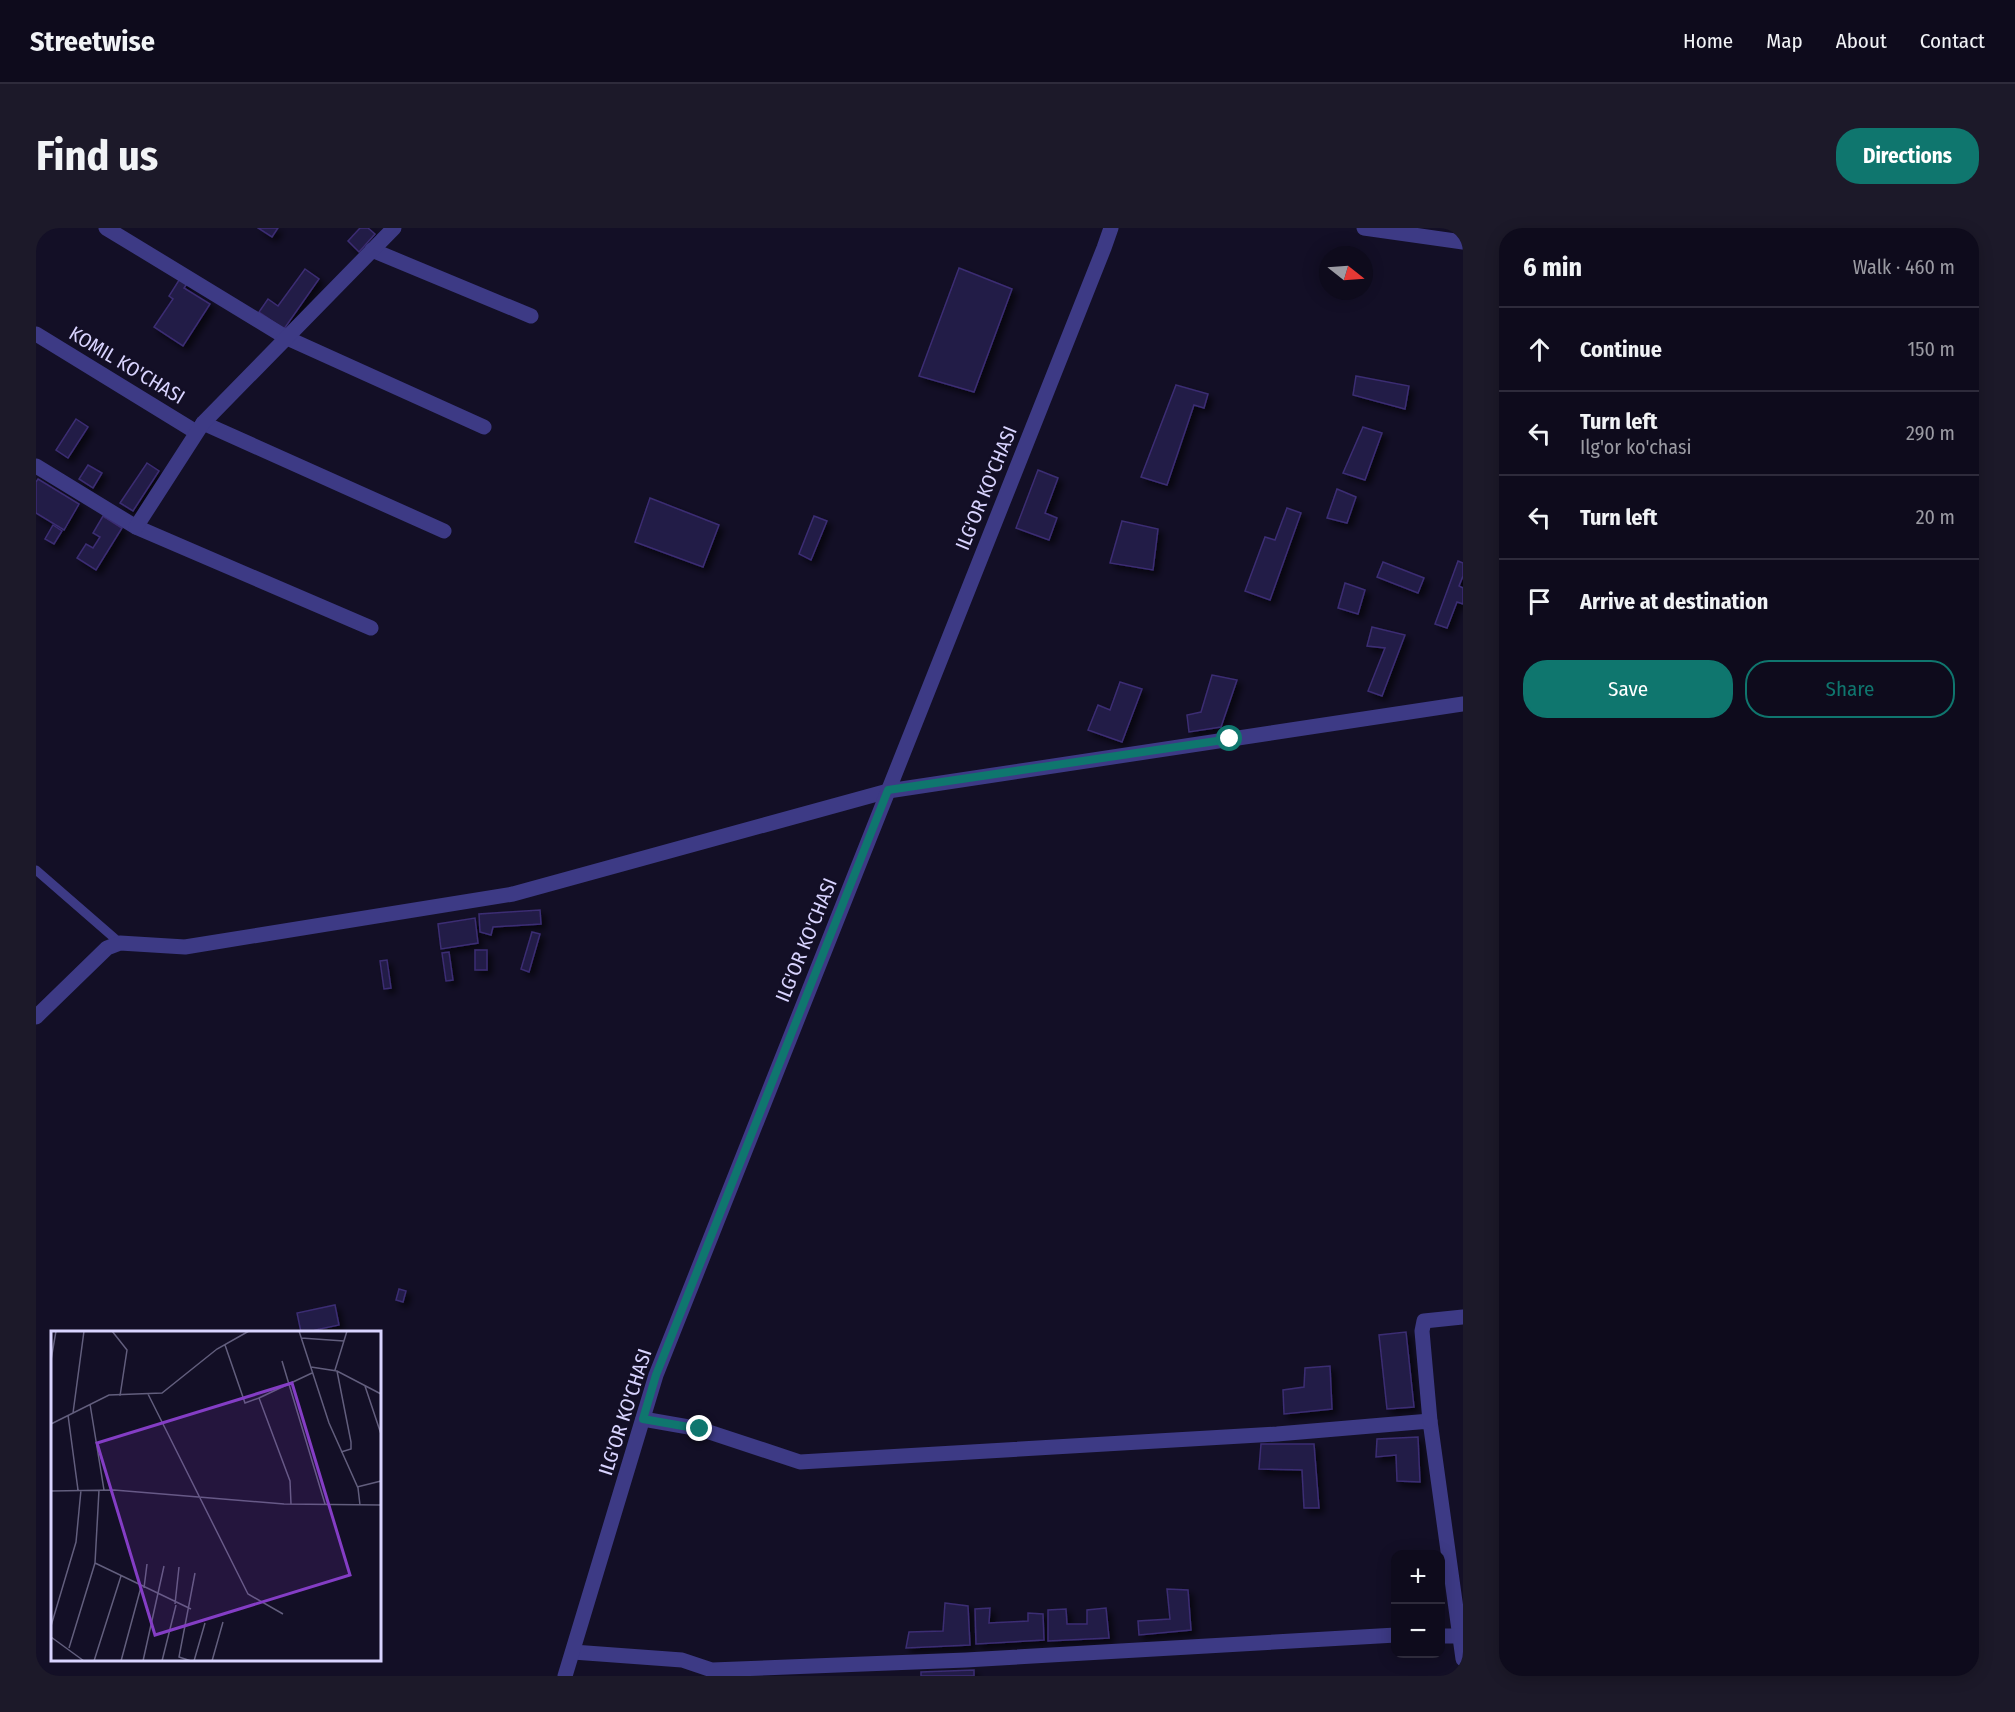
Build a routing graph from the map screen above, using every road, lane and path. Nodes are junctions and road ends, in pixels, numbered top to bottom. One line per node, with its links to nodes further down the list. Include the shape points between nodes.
1 (106, 228): 9 (street)
2 (1111, 228): 17 (street, ILG'OR KO'CHASI)
3 (1364, 228): 5 (street)
4 (392, 229): 6 (street)
5 (1463, 242)
6 (372, 250): 7 (street); 9 (street)
7 (531, 316)
8 (36, 334): 10 (street, KOMIL KO'CHASI)
9 (287, 338): 10 (street); 11 (street)
10 (199, 427): 13 (street); 14 (street, KOMIL KO'CHASI)
11 (484, 427)
12 (36, 466): 13 (street)
13 (136, 527): 15 (street)
14 (444, 531)
15 (371, 628)
16 (1463, 704): 17 (street)
17 (888, 790): 19 (street, via 513,894 185,947); 22 (street, ILG'OR KO'CHASI, via 656,1375)
18 (36, 870): 19 (lane)
19 (120, 943): 20 (street, via 107,948)
20 (36, 1017)
21 (1463, 1317): 23 (street, via 1424,1321)
22 (643, 1419): 23 (street, via 700,1429 800,1462 1277,1434); 27 (street, ILG'OR KO'CHASI)
23 (1430, 1421): 26 (street)
24 (1391, 1635): 27 (street, via 966,1660 712,1670 682,1660)
25 (1445, 1636): 26 (street)
26 (1462, 1636): 28 (street)
27 (573, 1652): 29 (street, ILG'OR KO'CHASI)
28 (1463, 1659)
29 (565, 1676)

